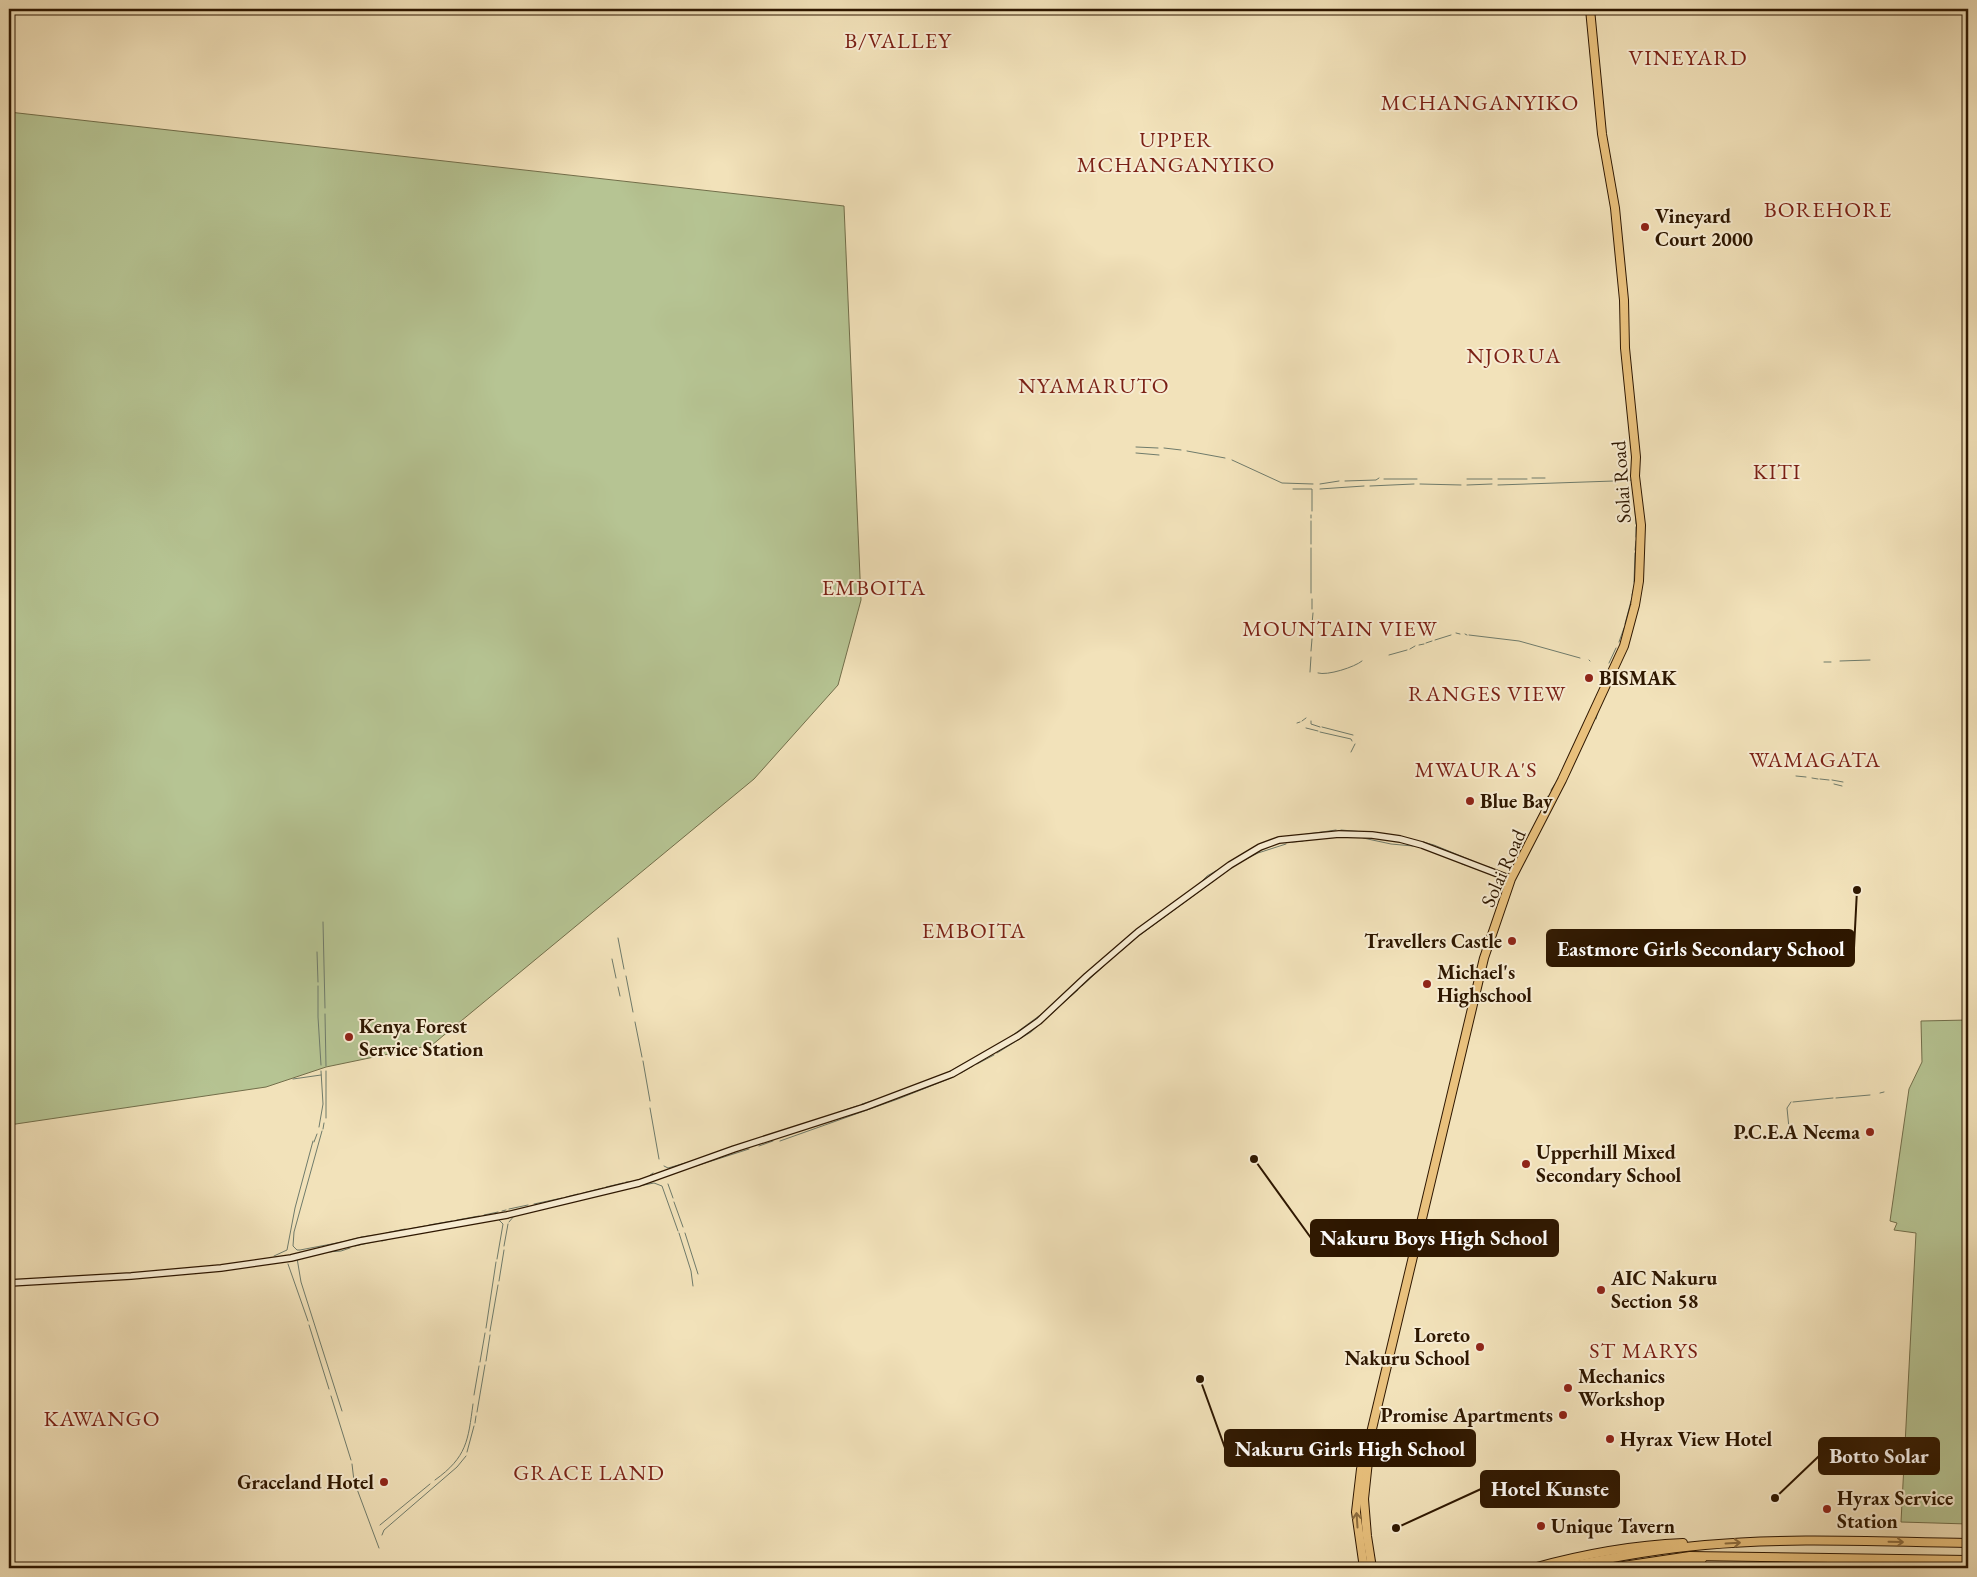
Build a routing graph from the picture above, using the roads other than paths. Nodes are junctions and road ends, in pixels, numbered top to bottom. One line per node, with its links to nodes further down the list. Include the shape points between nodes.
1 (1590, 9): 2 (highway, Solai Road, via 1602,134 1615,208 1624,300 1625,348 1641,525 1639,581 1624,646 1562,780)
2 (1511, 879): 3 (street, via 1400,839 1339,834 1279,840 1230,865 1138,932 1018,1036 952,1074 865,1107 639,1183 507,1215 360,1241 291,1258 131,1276); 4 (highway, Solai Road, via 1484,958)
3 (9, 1283)
4 (1371, 1433): 9 (highway, one-way to 4, via 1356,1512 1361,1469); 10 (highway, Solai Road, via 1364,1499)
5 (1968, 1543): 6 (highway, one-way to 5, via 1812,1540)
6 (1704, 1545): 11 (highway, via 1654,1545); 12 (highway)
7 (1708, 1557): 8 (highway, via 1752,1555); 13 (highway, via 1690,1556); 14 (highway)
8 (1968, 1560)
9 (1364, 1568)
10 (1372, 1568)
11 (1533, 1568)
12 (1562, 1568)
13 (1610, 1568)
14 (1643, 1568)

